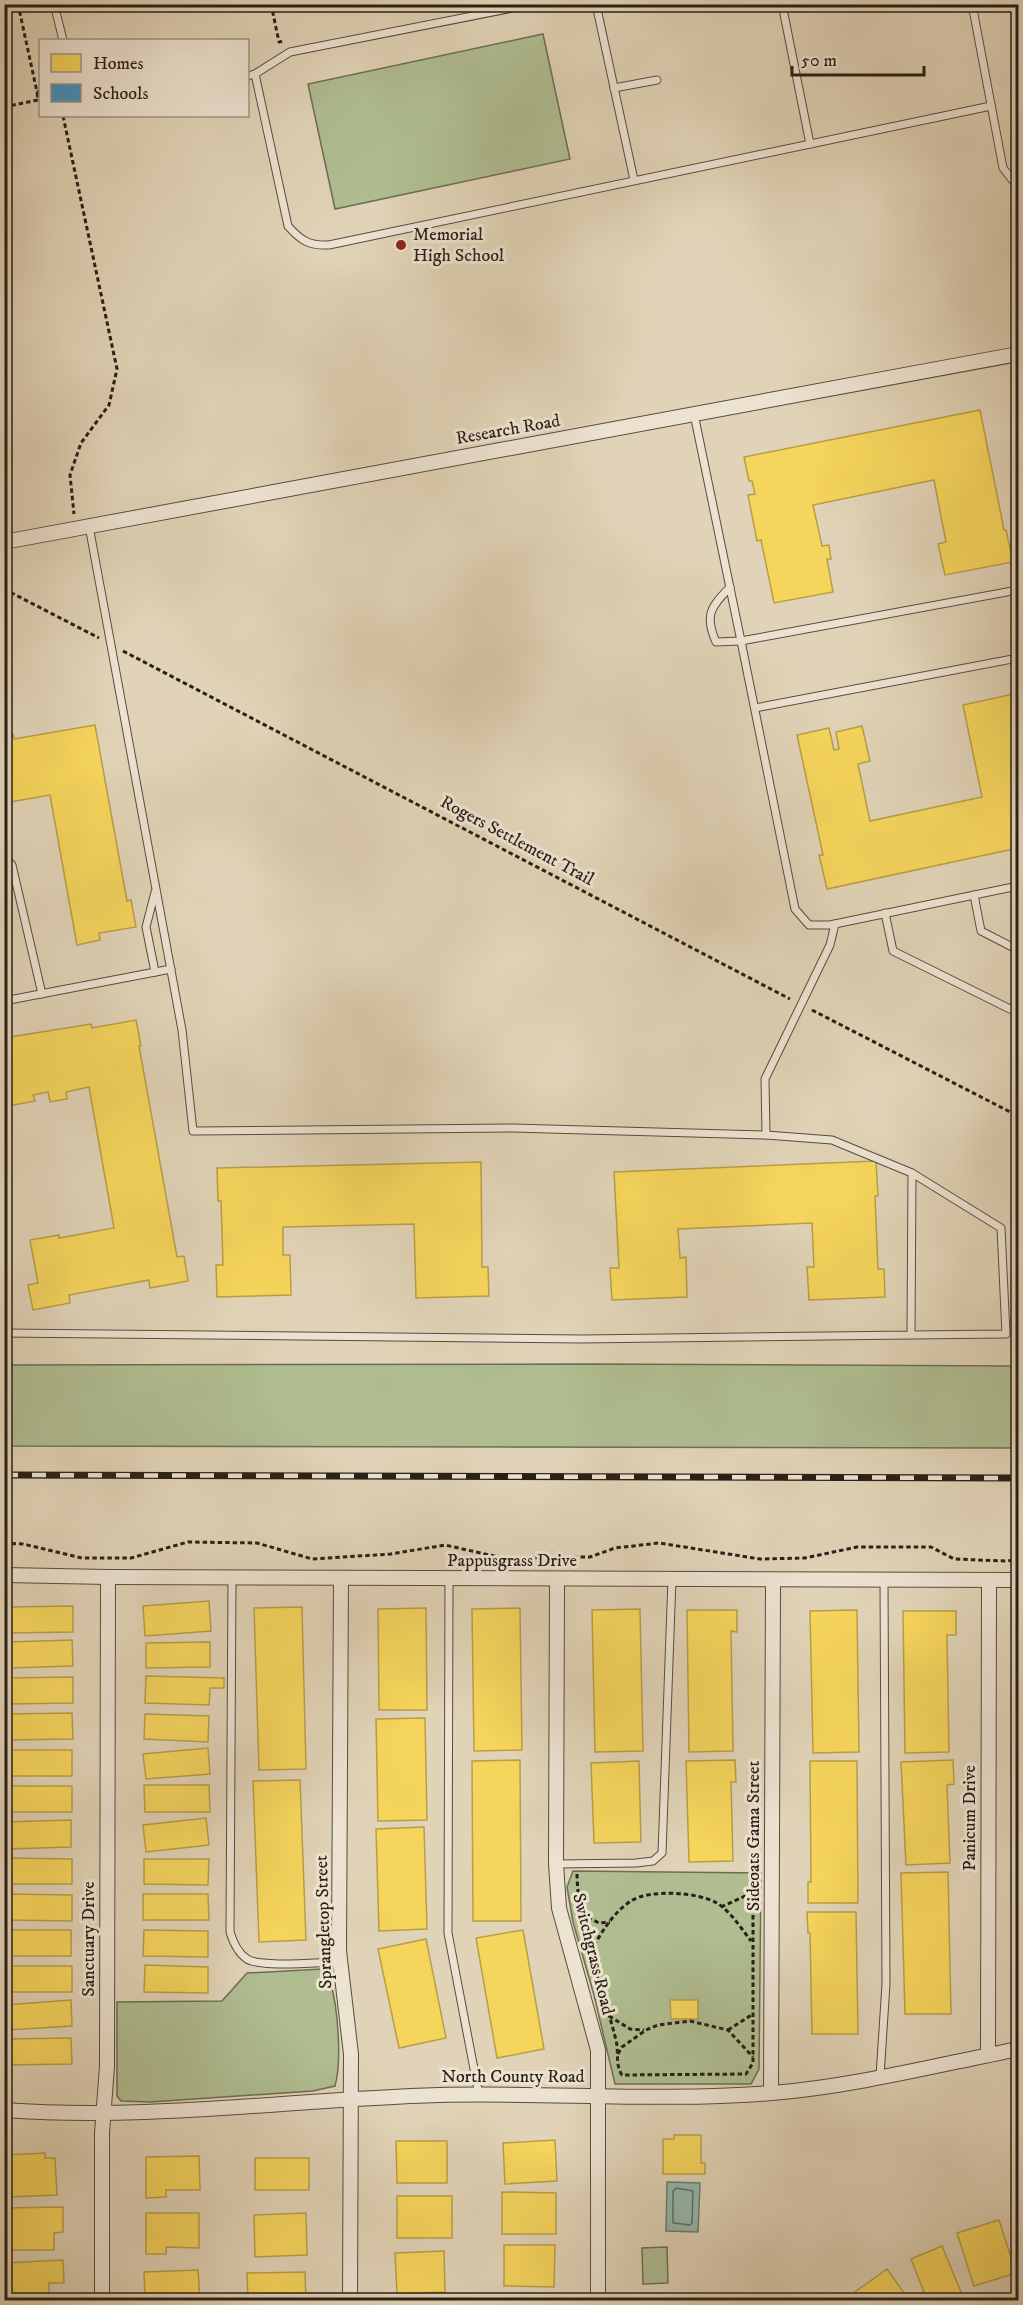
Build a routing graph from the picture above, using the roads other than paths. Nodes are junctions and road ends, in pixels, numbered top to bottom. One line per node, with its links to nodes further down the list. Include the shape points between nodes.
1 (54, 4): 6 (lane)
2 (533, 4): 7 (lane, via 290,52)
3 (596, 4): 9 (lane)
4 (782, 4): 11 (lane)
5 (972, 4): 10 (lane)
6 (63, 39)
7 (251, 75): 12 (lane, via 288,226 307,243 329,245)
8 (657, 80): 9 (lane)
9 (614, 88): 12 (lane)
10 (991, 106): 11 (lane); 13 (lane, via 1003,168)
11 (810, 144): 12 (lane)
12 (634, 180)
13 (1018, 187)
14 (1018, 354): 15 (street, Research Road)
15 (694, 414): 18 (street, Research Road); 20 (lane)
16 (1018, 425): 17 (lane)
17 (1018, 443)
18 (89, 526): 19 (street, Research Road); 27 (lane)
19 (4, 542)
20 (730, 587): 22 (lane); 22 (lane, via 709,614 711,630 716,642)
21 (1018, 590): 22 (lane)
22 (741, 641): 24 (lane)
23 (1018, 658): 24 (lane)
24 (755, 708): 30 (lane, via 795,909 809,925)
25 (4, 856): 34 (lane, via 12,865)
26 (1018, 886): 28 (lane)
27 (156, 890): 32 (lane); 33 (lane, via 146,927)
28 (974, 895): 29 (lane); 31 (lane, via 981,931)
29 (885, 913): 30 (lane); 36 (lane, via 893,951)
30 (835, 924): 37 (lane, via 830,945 765,1079)
31 (1018, 950)
32 (171, 969): 33 (lane); 37 (lane, via 193,1131 513,1128)
33 (154, 972): 34 (lane)
34 (42, 994): 35 (lane)
35 (4, 1001)
36 (1018, 1013)
37 (766, 1135): 38 (lane, via 832,1140)
38 (912, 1173): 40 (lane); 40 (lane, via 1001,1228 1006,1334)
39 (4, 1333): 40 (lane, via 561,1339)
40 (911, 1335)
41 (4, 1575): 42 (street, Pappusgrass Drive)
42 (108, 1577): 43 (street, Pappusgrass Drive); 62 (street, Sanctuary Drive)
43 (232, 1578): 44 (street, Pappusgrass Drive); 53 (lane, via 230,1932 234,1945 248,1960 266,1964)
44 (341, 1578): 45 (street, Pappusgrass Drive); 53 (street, Sprangletop Street)
45 (449, 1578): 46 (street, Pappusgrass Drive); 58 (lane, via 448,1933)
46 (557, 1579): 47 (street, Pappusgrass Drive); 52 (street, Switchgrass Road)
47 (672, 1579): 48 (street, Pappusgrass Drive); 52 (lane, via 662,1853 653,1861 636,1863)
48 (773, 1580): 51 (street, Pappusgrass Drive); 57 (street, Sideoats Gama Street)
49 (989, 1580): 50 (street, Pappusgrass Drive); 51 (street, Pappusgrass Drive); 55 (street, Panicum Drive)
50 (1018, 1580)
51 (884, 1581): 56 (lane, via 886,1984)
52 (556, 1864): 59 (street, Switchgrass Road, via 559,1908 598,2050)
53 (340, 1962): 60 (street, Sprangletop Street, via 351,2054)
54 (1018, 2049): 55 (street, North County Road)
55 (988, 2055): 56 (street, North County Road)
56 (880, 2076): 57 (street, North County Road)
57 (771, 2093): 59 (street, North County Road)
58 (479, 2095): 59 (street, North County Road); 60 (street, North County Road)
59 (599, 2095): 65 (street, Switchgrass Road)
60 (351, 2101): 62 (street, North County Road); 64 (street, Sprangletop Street)
61 (4, 2110): 62 (street, North County Road)
62 (104, 2114): 63 (street, Sanctuary Drive)
63 (102, 2301)
64 (350, 2301)
65 (598, 2301)

